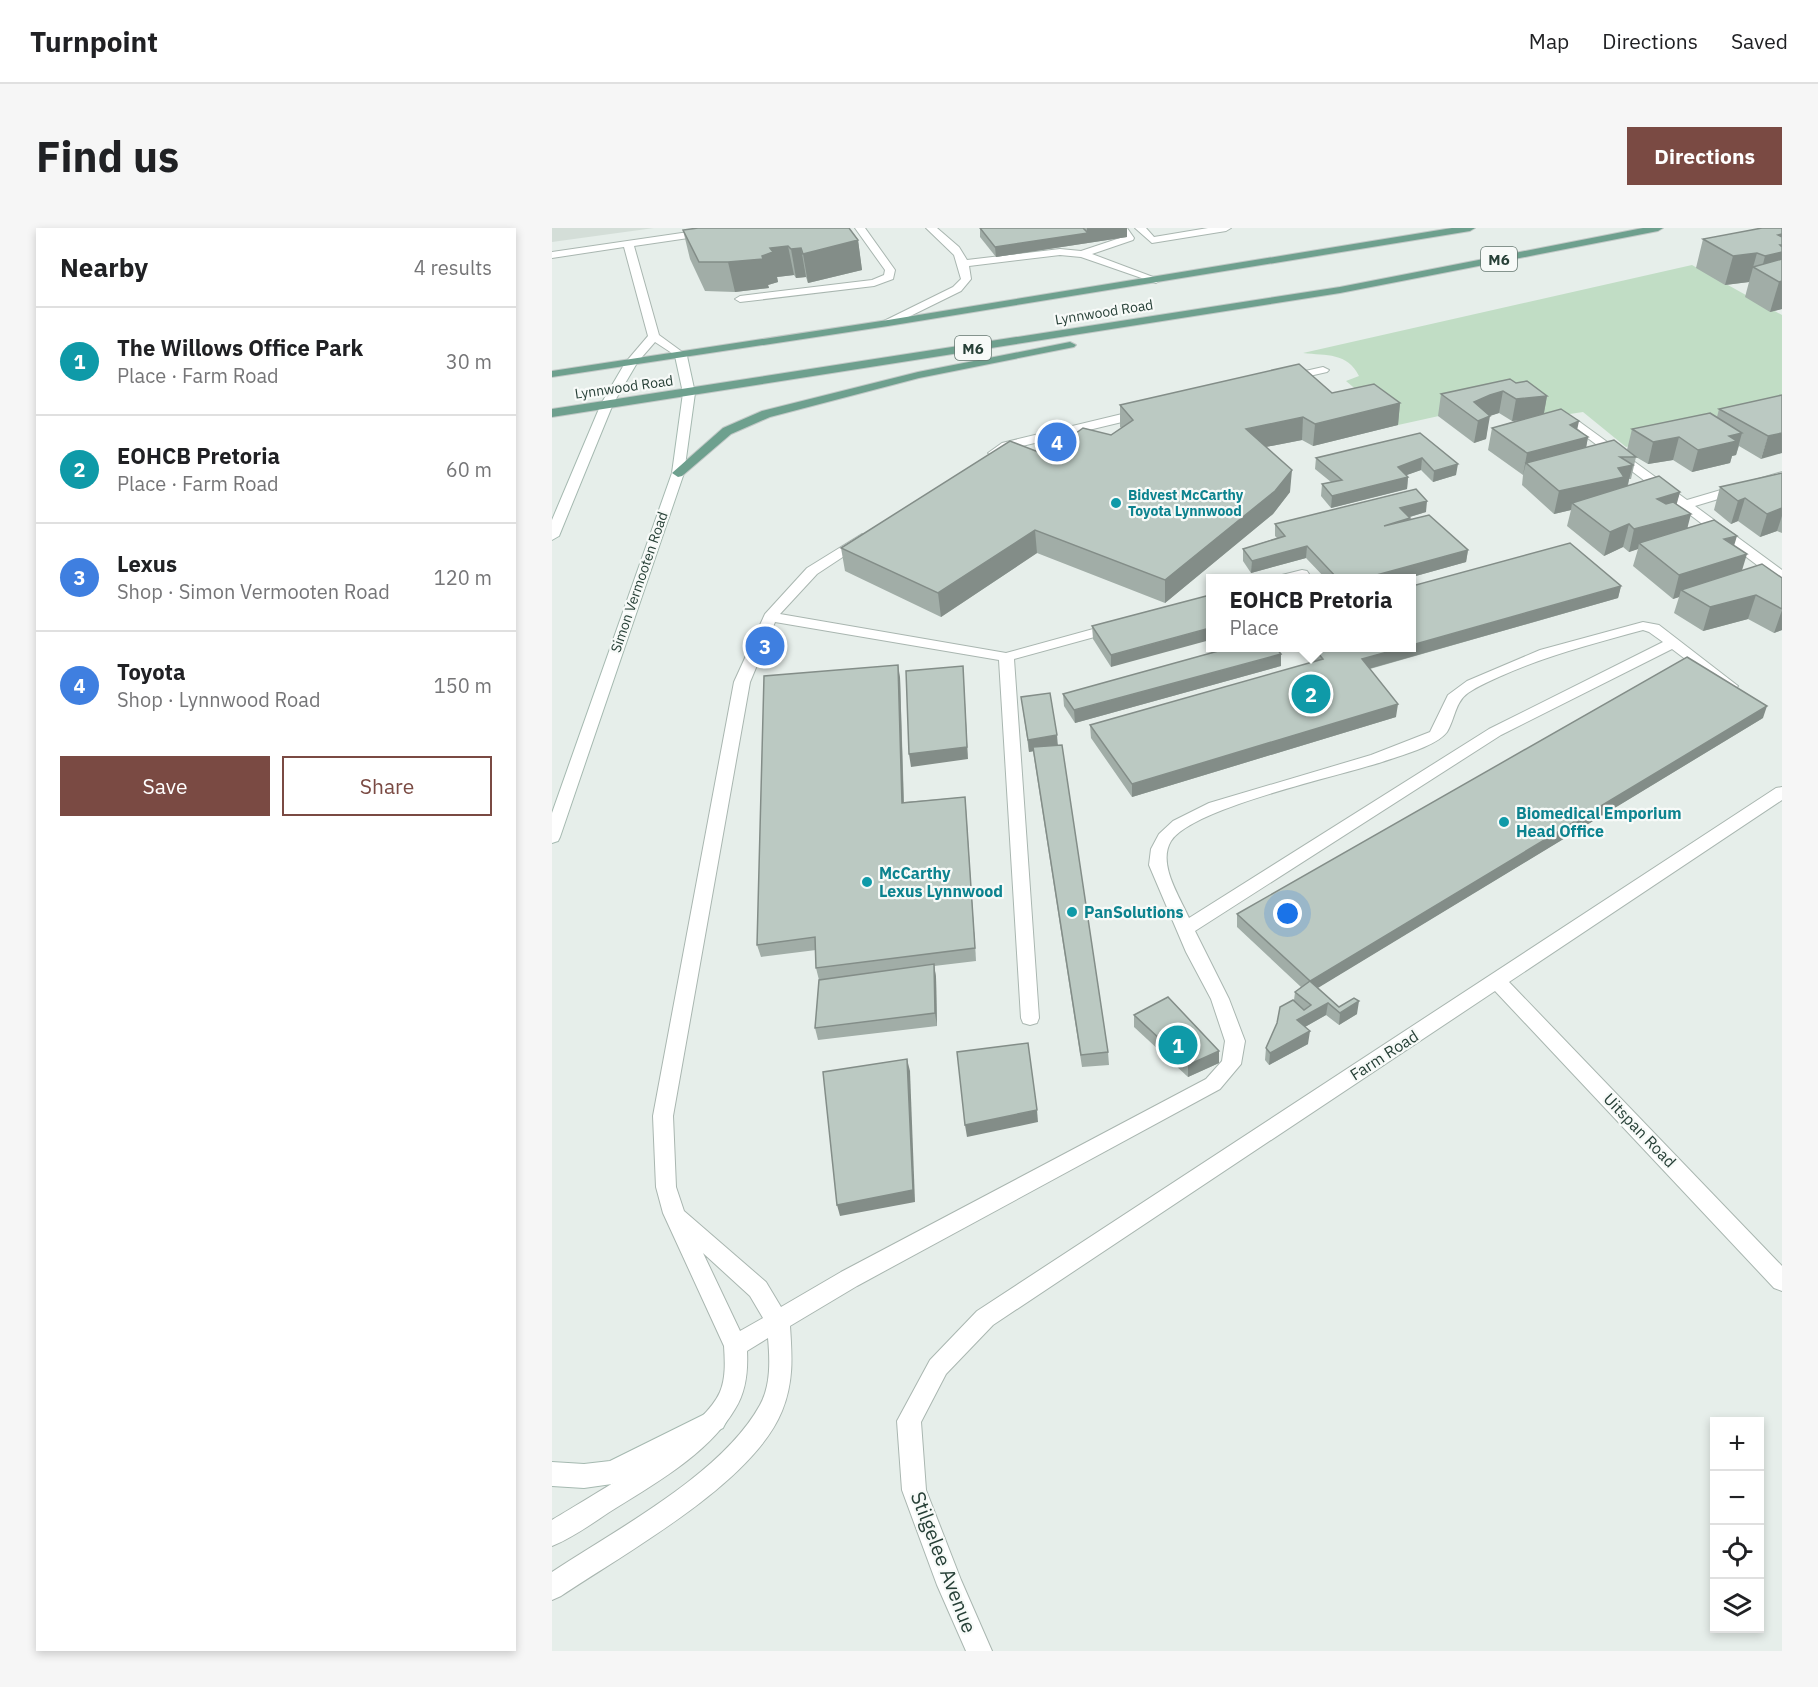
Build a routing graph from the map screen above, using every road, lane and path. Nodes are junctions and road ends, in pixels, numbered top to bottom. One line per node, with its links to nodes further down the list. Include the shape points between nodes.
1 (736, 228): 9 (street)
2 (860, 228): 15 (street, via 890,270 889,277 874,283)
3 (931, 228): 12 (street, via 957,249)
4 (1122, 228): 10 (street, via 1129,238)
5 (1140, 228): 6 (street, via 1152,240)
6 (1227, 228)
7 (1470, 228): 13 (main road, Lynnwood Road / M6)
8 (1658, 228): 14 (main road, Lynnwood Road / M6)
9 (628, 244): 11 (street); 17 (street)
10 (1083, 254): 12 (street, via 1060,252); 13 (street)
11 (552, 255)
12 (965, 263): 16 (street, via 966,279 957,289)
13 (1155, 280): 16 (main road, Lynnwood Road / M6)
14 (1340, 290): 23 (main road, Lynnwood Road / M6); 29 (main road, via 918,375 766,414 727,431)
15 (740, 299)
16 (888, 323): 18 (main road, Lynnwood Road / M6)
17 (654, 336): 18 (street); 19 (street)
18 (681, 356): 19 (main road, Lynnwood Road / M6); 23 (street, Simon Vermooten Road)
19 (631, 363): 21 (main road, Lynnwood Road / M6); 24 (street)
20 (1323, 370): 22 (street)
21 (552, 374)
22 (1278, 381)
23 (689, 393): 24 (main road, Lynnwood Road / M6); 29 (street, Simon Vermooten Road)
24 (607, 404): 26 (main road, Lynnwood Road / M6); 33 (street)
25 (1153, 410): 28 (street, via 1006,446)
26 (552, 413)
27 (1577, 424): 31 (street)
28 (986, 458)
29 (678, 473): 43 (street, Simon Vermooten Road)
30 (1782, 476): 31 (street)
31 (1686, 504): 34 (street)
32 (870, 533): 35 (street, via 812,571)
33 (552, 536)
34 (1782, 577)
35 (770, 617): 38 (street); 47 (street, via 742,682 663,1116 666,1187)
36 (1131, 622): 38 (street)
37 (1673, 643): 39 (street); 40 (street, via 1654,628 1642,626 1505,668 1456,695 1448,706); 41 (street)
38 (1005, 657): 46 (street)
39 (1745, 697)
40 (1442, 729): 41 (street); 44 (street, via 1395,751 1223,804 1179,825 1159,850 1158,865)
41 (1471, 747): 44 (street)
42 (1782, 792): 45 (street, Farm Road)
43 (552, 837)
44 (1185, 929): 50 (street, via 1220,999 1235,1041 1231,1064 1213,1084 849,1279)
45 (1497, 981): 48 (street, Uitspan Road); 49 (street, Farm Road)
46 (1030, 1018)
47 (674, 1213): 50 (street, via 758,1289); 51 (street)
48 (1782, 1281)
49 (985, 1318): 56 (street, Stilgelee Avenue, via 938,1367 909,1421 914,1490)
50 (778, 1322): 51 (street); 55 (street, via 782,1368 772,1408 746,1446 686,1498)
51 (735, 1346): 52 (street, via 737,1370 728,1400)
52 (715, 1420): 53 (street, via 612,1472 584,1476); 54 (street, via 664,1462)
53 (552, 1474)
54 (552, 1534)
55 (552, 1587)
56 (979, 1651)

